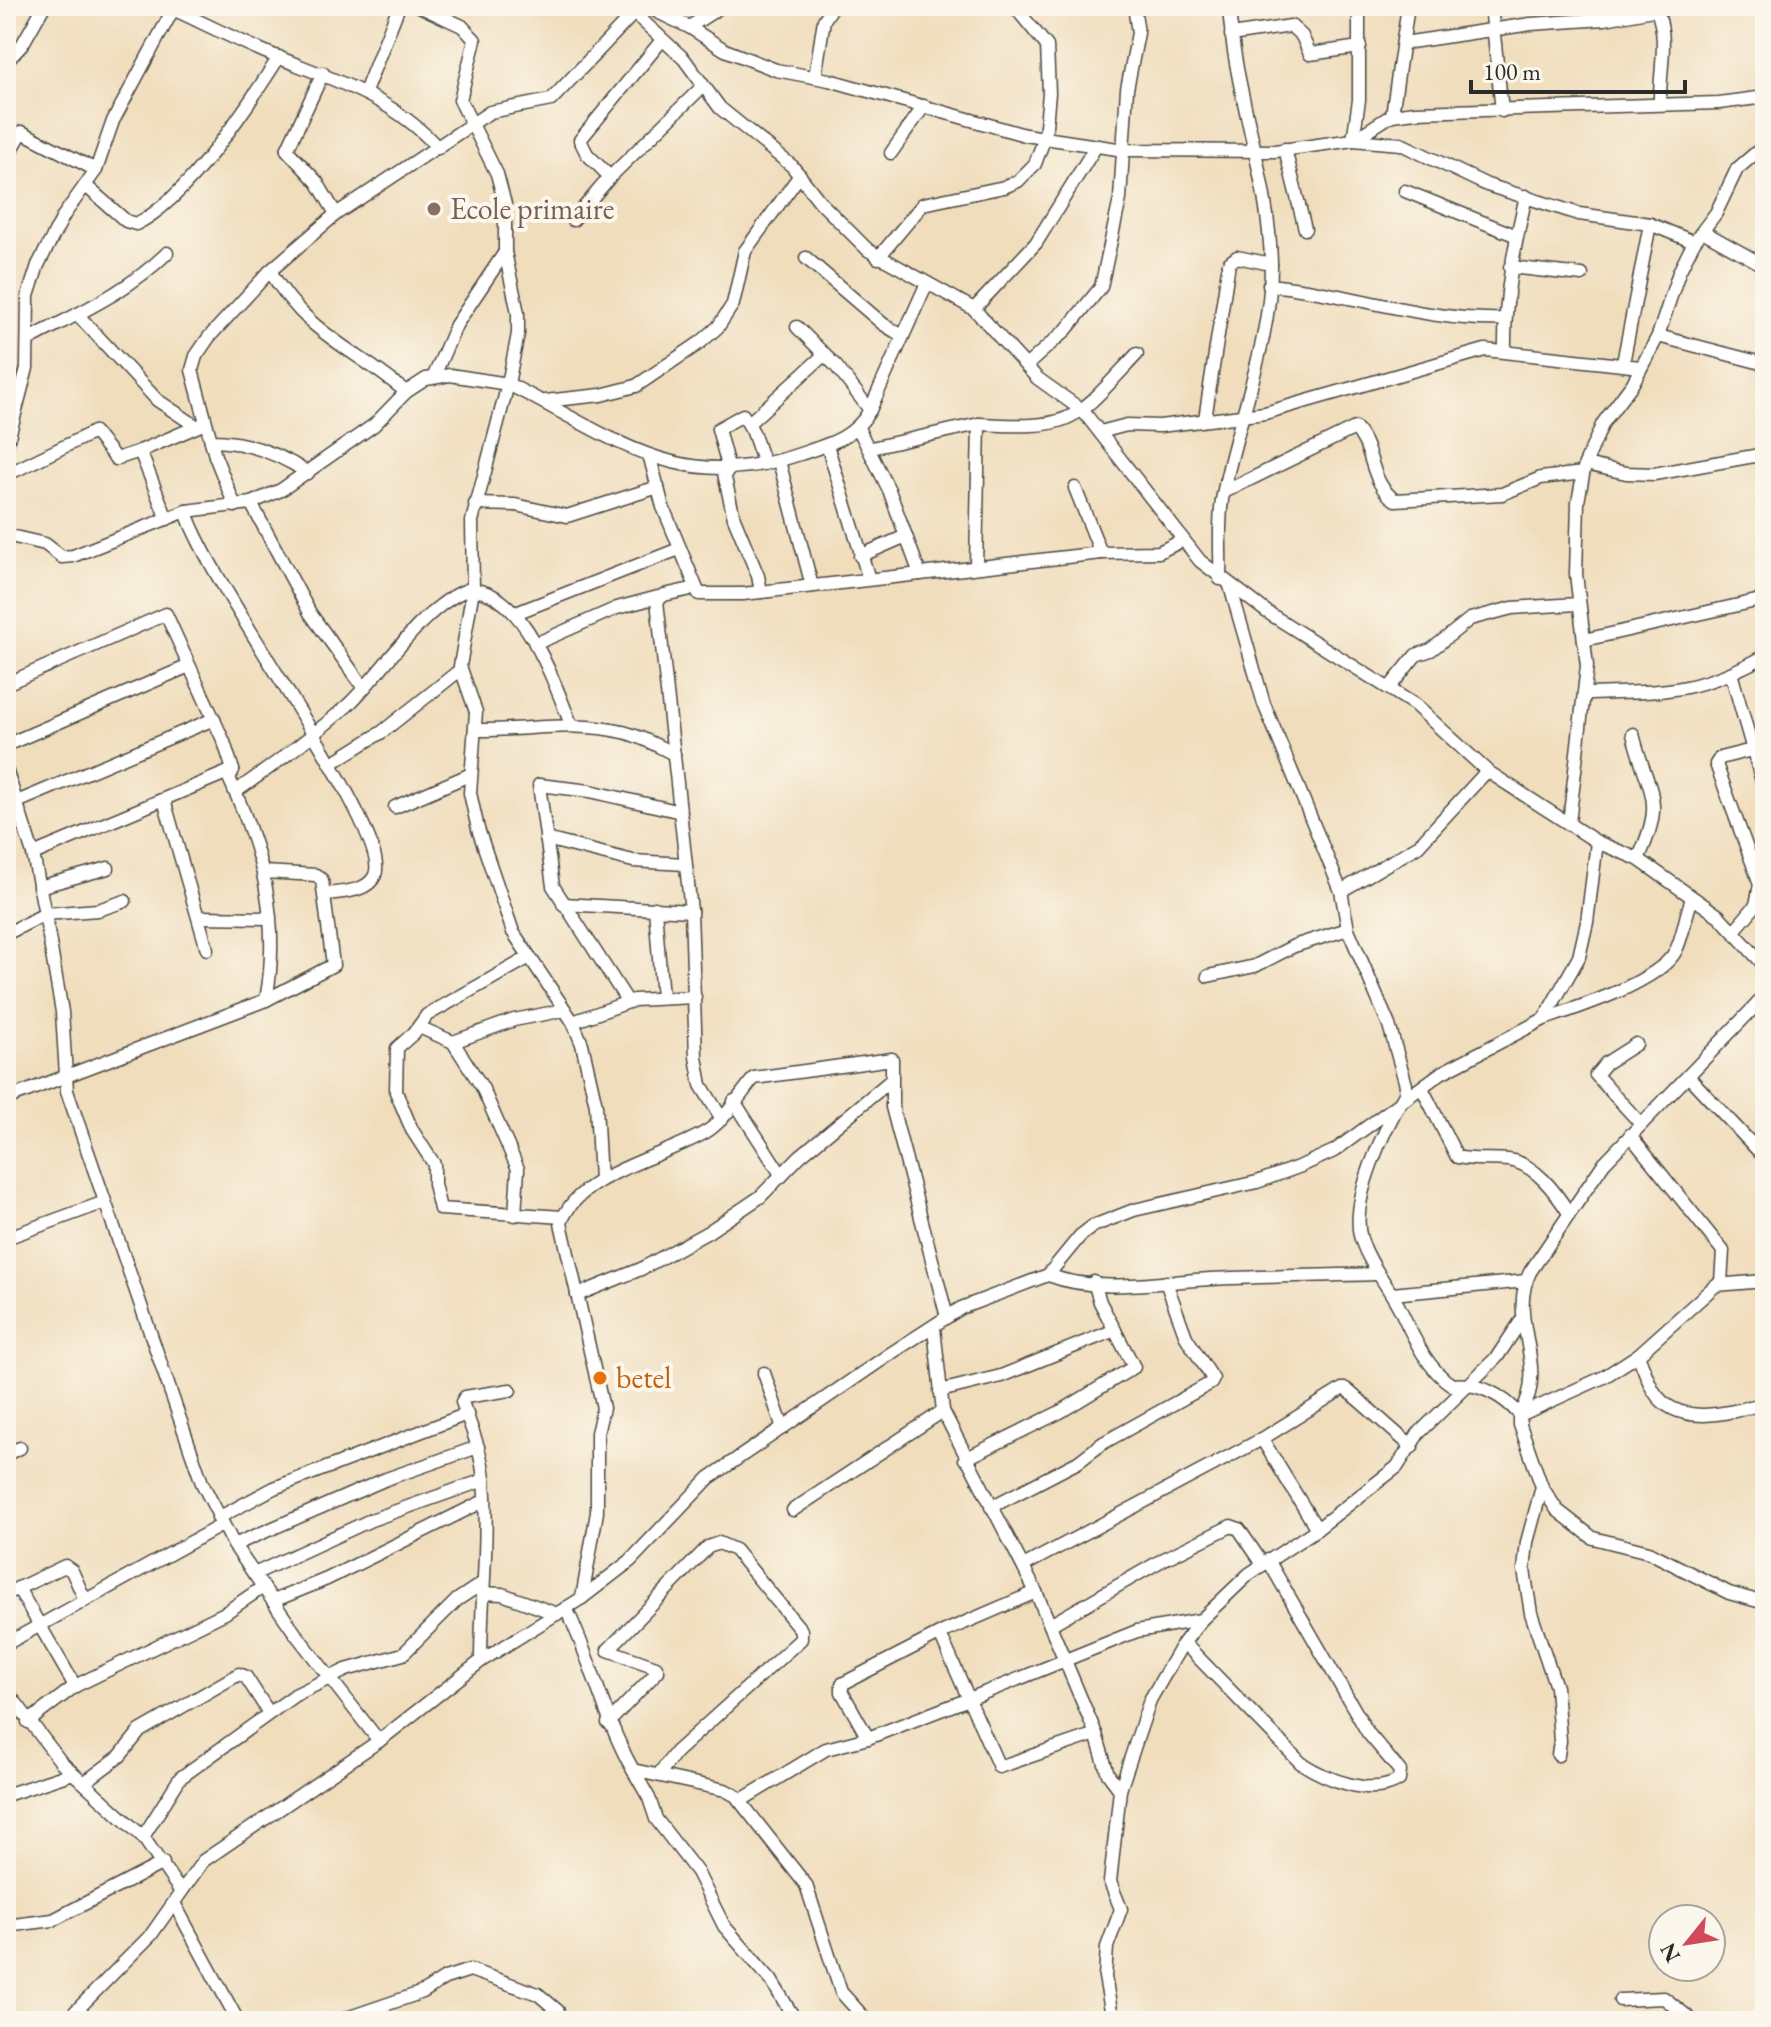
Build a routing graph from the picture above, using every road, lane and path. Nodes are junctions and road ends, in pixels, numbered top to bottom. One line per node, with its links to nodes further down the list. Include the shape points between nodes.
1 (44, 6): 25 (street)
2 (399, 6): 29 (street)
3 (419, 6): 35 (street, via 474,37 460,100)
4 (722, 6): 18 (street)
5 (833, 6): 27 (street, via 824,20)
6 (993, 6): 13 (street)
7 (1134, 6): 42 (street, via 1138,33 1127,89)
8 (1229, 6): 20 (street)
9 (1359, 6): 23 (street)
10 (1422, 6): 16 (street)
11 (1491, 6): 19 (street)
12 (1674, 6): 17 (street)
13 (1015, 7): 36 (street, via 1047,46)
14 (174, 8): 24 (street); 46 (street, via 113,121)
15 (638, 8): 18 (street); 21 (street); 35 (street, via 555,97 490,112)
16 (1407, 8): 22 (street)
17 (1657, 11): 19 (street); 31 (street, via 1664,34)
18 (689, 27): 27 (street, via 753,63)
19 (1495, 29): 22 (street); 33 (street)
20 (1231, 35): 23 (street, via 1291,26 1310,54); 44 (street)
21 (662, 40): 28 (street, via 684,59); 48 (street, via 580,140)
22 (1404, 43): 34 (street)
23 (1360, 47): 37 (street)
24 (279, 57): 26 (street); 49 (street, via 233,128 145,220 126,221)
25 (6, 62)
26 (323, 73): 29 (street); 52 (street, via 287,150 317,182)
27 (815, 77): 32 (street)
28 (702, 87): 47 (street); 48 (street)
29 (365, 92): 40 (street, via 407,117)
30 (1765, 97): 31 (street)
31 (1660, 103): 33 (street)
32 (924, 106): 36 (street); 43 (street)
33 (1502, 111): 34 (street)
34 (1392, 115): 37 (street)
35 (469, 124): 40 (street); 59 (street, via 501,184)
36 (1045, 137): 39 (street); 62 (street, via 1035,164 1018,181 923,204)
37 (1353, 140): 41 (street); 51 (street, via 1401,144 1468,178)
38 (1765, 145): 56 (street, via 1737,169)
39 (1096, 146): 42 (street); 70 (street, via 1036,243)
40 (438, 148): 52 (street)
41 (1285, 149): 44 (street); 55 (street)
42 (1124, 150): 44 (street); 82 (street, via 1120,199 1098,293)
43 (891, 153)
44 (1257, 153): 63 (street)
45 (6, 160): 46 (street, via 24,132)
46 (96, 170): 49 (street)
47 (800, 175): 62 (street); 87 (street, via 745,251 733,304 718,327 636,386)
48 (610, 177): 53 (street)
49 (86, 186): 76 (street, via 38,265 28,296)
50 (1405, 191): 57 (street)
51 (1526, 196): 54 (street, via 1579,214); 57 (street)
52 (336, 214): 66 (street)
53 (573, 220)
54 (1650, 224): 58 (street); 80 (street)
55 (1305, 229)
56 (1704, 232): 58 (street); 64 (street)
57 (1517, 236): 65 (street)
58 (1694, 242): 75 (street)
59 (505, 252): 84 (street, via 456,325); 85 (street, via 518,313)
60 (167, 253): 71 (street, via 131,285)
61 (806, 258): 74 (street)
62 (878, 258): 68 (street)
63 (1271, 264): 69 (street); 91 (street, via 1237,257 1229,263)
64 (1765, 266)
65 (1510, 267): 67 (street); 72 (street)
66 (270, 271): 86 (street, via 309,323); 93 (street, via 196,356 192,370)
67 (1582, 275)
68 (926, 285): 70 (street); 74 (street)
69 (1269, 285): 72 (street, via 1342,294 1425,315); 90 (street, via 1260,349)
70 (974, 309): 82 (street)
71 (78, 315): 76 (street); 93 (street, via 157,400)
72 (1504, 319): 77 (street)
73 (797, 327): 78 (street)
74 (901, 335): 88 (street)
75 (1658, 336): 81 (street); 83 (street)
76 (28, 340): 99 (street, via 27,368)
77 (1505, 351): 80 (street); 90 (street, via 1485,350 1306,403)
78 (825, 354): 88 (street); 92 (street)
79 (1137, 354): 89 (street)
80 (1623, 363): 83 (street)
81 (1765, 364)
82 (1027, 365): 89 (street, via 1041,382)
83 (1640, 367): 106 (street, via 1603,423)
84 (434, 376): 85 (street); 86 (street)
85 (508, 384): 87 (street); 114 (street)
86 (406, 392): 108 (street, via 374,425)
87 (545, 401): 103 (street)
88 (870, 410): 95 (street)
89 (1083, 411): 94 (street, via 1062,422 1036,426); 96 (street)
90 (1241, 416): 91 (street); 112 (street)
91 (1205, 419): 96 (street)
92 (749, 423): 105 (street); 107 (street, via 741,416 719,427)
93 (202, 424): 97 (street); 101 (street)
94 (979, 424): 100 (street); 124 (street)
95 (858, 428): 98 (street); 100 (street)
96 (1100, 432): 120 (street)
97 (211, 441): 108 (street, via 260,448); 115 (street)
98 (827, 445): 104 (street); 123 (street)
99 (6, 448)
100 (871, 448): 119 (street)
101 (140, 451): 109 (street, via 116,459 94,432); 117 (street)
102 (1765, 454): 106 (street, via 1654,474)
103 (650, 458): 107 (street); 110 (street)
104 (779, 461): 105 (street); 128 (street)
105 (764, 464): 107 (street)
106 (1584, 468): 112 (street, via 1502,494 1395,500 1379,484 1355,428); 134 (street, via 1578,502)
107 (726, 470): 131 (street, via 734,518)
108 (308, 473): 113 (street)
109 (6, 475)
110 (658, 487): 114 (street, via 567,516 515,505); 121 (street)
111 (1075, 488): 122 (street)
112 (1224, 492): 127 (street)
113 (251, 503): 115 (street); 144 (street, via 310,613)
114 (475, 504): 130 (street)
115 (235, 506): 116 (street)
116 (186, 511): 117 (street); 149 (street, via 211,566)
117 (167, 519): 118 (street, via 62,557 45,544)
118 (6, 535)
119 (906, 536): 123 (street); 125 (street)
120 (1183, 540): 122 (street, via 1159,552); 127 (street)
121 (679, 549): 129 (street); 135 (street)
122 (1101, 553): 124 (street)
123 (860, 556): 126 (street)
124 (976, 567): 125 (street)
125 (920, 574): 126 (street)
126 (869, 579): 128 (street)
127 (1225, 582): 143 (street); 174 (street, via 1264,704)
128 (812, 586): 131 (street)
129 (696, 588): 131 (street, via 699,594); 132 (street)
130 (473, 589): 135 (street); 140 (street); 144 (street, via 457,594 430,618)
131 (761, 592)
132 (658, 597): 137 (street, via 617,608); 153 (street)
133 (1765, 599): 136 (street)
134 (1578, 604): 136 (street); 143 (street, via 1512,608 1470,619 1431,650 1416,655)
135 (516, 613): 137 (street)
136 (1584, 640): 145 (street)
137 (535, 644): 147 (street)
138 (1765, 656): 141 (street)
139 (189, 666): 142 (street, via 163,613); 146 (street); 151 (street)
140 (460, 670): 148 (street, via 475,708); 154 (street, via 382,732)
141 (1731, 673): 145 (street, via 1681,690); 152 (street)
142 (6, 684)
143 (1390, 687): 157 (street, via 1435,719)
144 (364, 688): 149 (street)
145 (1586, 694): 165 (street)
146 (214, 719): 156 (street); 162 (street)
147 (571, 724): 148 (street); 153 (street, via 629,733)
148 (475, 730): 158 (street)
149 (313, 731): 154 (street); 159 (street)
150 (1633, 734): 169 (street, via 1655,807)
151 (6, 745)
152 (1752, 750): 160 (street); 185 (street, via 1720,758 1716,764 1760,884 1756,905)
153 (674, 754): 164 (street)
154 (332, 763): 175 (street, via 377,863 366,885)
155 (6, 769): 162 (street)
156 (233, 770): 159 (street, via 229,778); 161 (street)
157 (1487, 771): 165 (street); 174 (street, via 1418,846)
158 (469, 775): 163 (street); 188 (street, via 482,843 504,909)
159 (235, 792): 172 (street, via 253,829)
160 (1765, 792)
161 (164, 800): 168 (street); 182 (street)
162 (17, 802): 168 (street)
163 (395, 807)
164 (681, 812): 166 (street, via 541,784); 170 (street)
165 (1569, 823): 167 (street)
166 (546, 839): 170 (street, via 633,861); 178 (street, via 551,879)
167 (1597, 842): 169 (street); 197 (street, via 1579,957)
168 (33, 854): 173 (street)
169 (1638, 859): 176 (street)
170 (685, 864): 180 (street)
171 (108, 868): 173 (street)
172 (264, 872): 175 (street, via 318,876); 183 (street)
173 (39, 887): 181 (street)
174 (1341, 891): 184 (street)
175 (326, 894): 194 (street, via 333,965)
176 (1692, 899): 185 (street); 197 (street, via 1677,948 1662,966)
177 (125, 901): 181 (street, via 98,910)
178 (563, 904): 179 (street); 195 (street)
179 (655, 908): 180 (street); 193 (street)
180 (691, 911): 192 (street)
181 (45, 914): 186 (street); 203 (street, via 62,1012)
182 (199, 917): 183 (street); 187 (street)
183 (268, 918): 194 (street, via 271,965)
184 (1348, 929): 190 (street, via 1283,950 1255,966); 208 (street, via 1389,1025 1406,1089)
185 (1734, 931): 189 (street)
186 (6, 934)
187 (207, 949)
188 (528, 958): 196 (street); 199 (street, via 427,1015)
189 (1765, 966)
190 (1208, 976)
191 (1765, 996): 202 (street)
192 (695, 997): 193 (street); 209 (street, via 700,1080)
193 (662, 998): 195 (street)
194 (266, 1000): 203 (street)
195 (628, 1002): 198 (street)
196 (565, 1010): 198 (street); 200 (street, via 514,1020)
197 (1544, 1019): 205 (street)
198 (573, 1022): 214 (street, via 593,1085)
199 (419, 1027): 200 (street); 217 (street, via 397,1048 396,1092 434,1164 439,1208)
200 (453, 1042): 217 (street, via 482,1087 518,1167)
201 (1636, 1044): 210 (street, via 1596,1075)
202 (1688, 1076): 210 (street); 212 (street)
203 (65, 1078): 206 (street); 215 (street)
204 (890, 1081): 207 (street, via 892,1059 857,1062 754,1078); 213 (street); 229 (street, via 895,1120)
205 (1422, 1088): 208 (street); 216 (street, via 1457,1157 1523,1165 1545,1181)
206 (6, 1099)
207 (734, 1101): 209 (street); 213 (street)
208 (1397, 1107): 220 (street, via 1357,1218); 221 (street, via 1334,1151 1281,1174 1171,1200 1093,1226)
209 (722, 1119): 214 (street, via 693,1139)
210 (1641, 1124): 211 (street)
211 (1630, 1135): 216 (street); 226 (street, via 1723,1251)
212 (1765, 1158)
213 (782, 1176): 228 (street, via 708,1232 641,1269)
214 (600, 1180): 218 (street)
215 (105, 1202): 219 (street); 254 (street)
216 (1569, 1213): 222 (street)
217 (515, 1215): 218 (street)
218 (563, 1217): 228 (street)
219 (6, 1238)
220 (1376, 1274): 225 (street); 227 (street)
221 (1048, 1275): 224 (street, via 1071,1284); 229 (street)
222 (1526, 1281): 227 (street); 230 (street)
223 (1765, 1281): 226 (street)
224 (1094, 1282): 225 (street, via 1107,1287); 232 (street)
225 (1166, 1282): 252 (street, via 1186,1337 1211,1383)
226 (1721, 1282): 233 (street)
227 (1392, 1294): 235 (street, via 1434,1370 1452,1385)
228 (577, 1295): 265 (street, via 603,1408 597,1433 597,1512)
229 (947, 1317): 231 (street)
230 (1523, 1318): 235 (street, via 1497,1357); 241 (street, via 1534,1376)
231 (934, 1328): 237 (street); 242 (street)
232 (1115, 1330): 237 (street, via 1001,1376); 248 (street, via 1132,1369)
233 (1638, 1355): 238 (street, via 1652,1389 1682,1413 1714,1414); 241 (street, via 1604,1377)
234 (764, 1373): 242 (street)
235 (1471, 1383): 241 (street, via 1500,1397); 245 (street, via 1418,1434)
236 (510, 1390): 240 (street, via 465,1397)
237 (940, 1391): 239 (street)
238 (1765, 1403)
239 (943, 1411): 248 (street); 253 (street)
240 (467, 1414): 244 (street); 254 (street, via 274,1488)
241 (1520, 1415): 250 (street)
242 (783, 1428): 265 (street, via 709,1478 630,1561)
243 (1262, 1439): 245 (street, via 1346,1389); 255 (street); 258 (street)
244 (478, 1447): 249 (street); 256 (street, via 386,1479)
245 (1412, 1447): 255 (street, via 1386,1478)
246 (20, 1448): 247 (street)
247 (6, 1454)
248 (965, 1459): 252 (street)
249 (484, 1480): 251 (street); 259 (street, via 371,1520)
250 (1542, 1487): 268 (street, via 1557,1510 1593,1538 1649,1552 1729,1593); 290 (street, via 1524,1570 1531,1613 1556,1687)
251 (484, 1501): 262 (street); 267 (street)
252 (991, 1507): 258 (street)
253 (793, 1510)
254 (220, 1522): 256 (street); 266 (street)
255 (1317, 1529): 257 (street)
256 (234, 1545): 259 (street)
257 (1265, 1562): 270 (street); 272 (street, via 1231,1526); 274 (street, via 1368,1733 1400,1771 1399,1780 1369,1788 1319,1775 1301,1763)
258 (1023, 1566): 263 (street)
259 (254, 1574): 260 (street)
260 (263, 1587): 267 (street); 281 (street, via 225,1613)
261 (18, 1588): 264 (street); 266 (street, via 65,1566); 271 (street)
262 (481, 1588): 269 (street); 279 (street); 280 (street, via 457,1600 403,1654)
263 (1036, 1592): 272 (street); 273 (street)
264 (6, 1594)
265 (582, 1598): 269 (street)
266 (85, 1600): 271 (street)
267 (273, 1601): 280 (street)
268 (1765, 1603)
269 (562, 1611): 277 (street); 279 (street)
270 (1201, 1620): 274 (street); 278 (street, via 1146,1628)
271 (39, 1625): 275 (street); 281 (street)
272 (1050, 1625): 278 (street)
273 (940, 1634): 283 (street); 288 (street, via 842,1684)
274 (1184, 1643): 295 (street, via 1150,1700)
275 (6, 1644)
276 (608, 1650): 277 (street); 286 (street, via 658,1671); 293 (street, via 715,1543 735,1550 801,1630 801,1639 676,1752)
277 (586, 1657): 286 (street)
278 (1064, 1658): 283 (street); 287 (street)
279 (481, 1661): 289 (street)
280 (330, 1676): 284 (street); 289 (street)
281 (75, 1686): 285 (street)
282 (6, 1690): 285 (street)
283 (969, 1699): 287 (street, via 1002,1768); 288 (street)
284 (269, 1713): 294 (street, via 239,1674 140,1731 120,1756); 298 (street, via 175,1782)
285 (28, 1722): 292 (street)
286 (608, 1723): 291 (street)
287 (1096, 1734): 295 (street, via 1108,1774)
288 (868, 1738): 297 (street, via 826,1749)
289 (379, 1741): 300 (street, via 203,1861)
290 (1558, 1755)
291 (633, 1770): 293 (street); 307 (street, via 656,1819 697,1872 724,1926 771,1980)
292 (73, 1773): 294 (street); 296 (street)
293 (659, 1774): 297 (street, via 725,1790)
294 (85, 1782): 298 (street)
295 (1120, 1790): 309 (street, via 1110,1882 1121,1909 1107,1947 1105,1977)
296 (6, 1795)
297 (740, 1801): 308 (street, via 806,1885 841,1992)
298 (143, 1837): 299 (street)
299 (163, 1863): 300 (street); 301 (street, via 53,1920)
300 (178, 1898): 304 (street, via 151,1935); 305 (street)
301 (6, 1926)
302 (1620, 2000): 310 (street, via 1664,1998)
303 (558, 2011): 306 (street, via 538,1994 470,1970)
304 (66, 2021)
305 (238, 2021)
306 (338, 2021)
307 (796, 2021)
308 (867, 2021)
309 (1113, 2021)
310 (1693, 2021)

